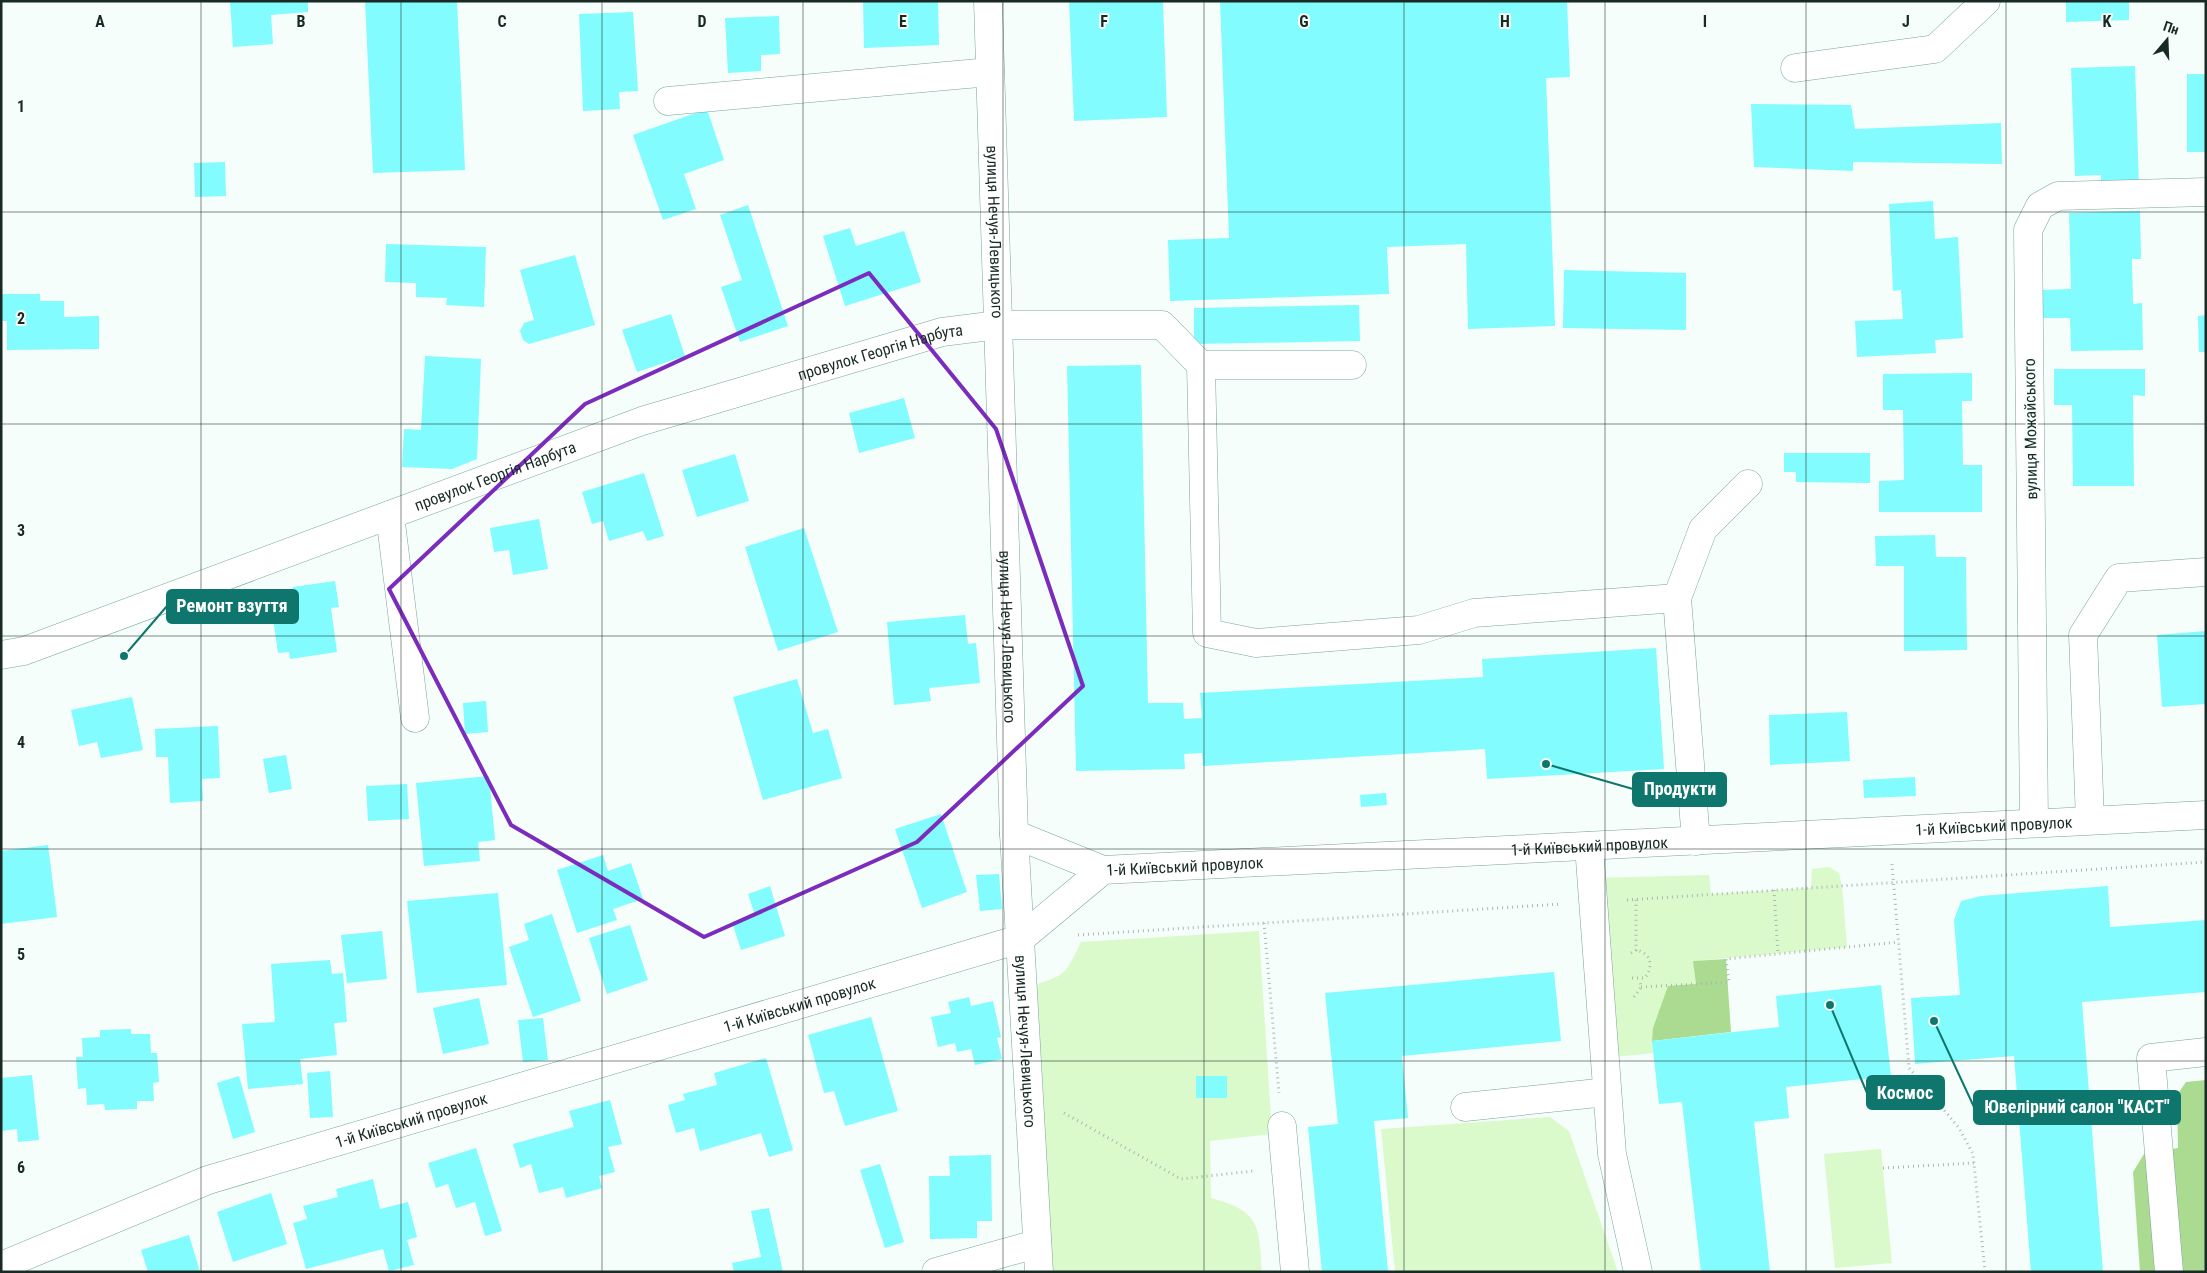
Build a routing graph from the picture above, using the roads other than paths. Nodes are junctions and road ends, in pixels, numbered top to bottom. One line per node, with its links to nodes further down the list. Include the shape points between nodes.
1 (988, 1): 4 (street, вулиця Нечуя-Левицького)
2 (1986, 1): 3 (street, via 1935,49)
3 (1794, 68)
4 (990, 72): 5 (street); 7 (street, вулиця Нечуя-Левицького)
5 (668, 101)
6 (2206, 192): 18 (street, вулиця Можайського, via 2058,196 2040,206 2028,230)
7 (998, 325): 8 (street, провулок Георгія Нарбута, via 1162,325); 11 (street, провулок Георгія Нарбута, via 942,332 642,421); 19 (street, вулиця Нечуя-Левицького)
8 (1201, 365): 9 (street); 13 (street, via 1207,633 1256,643 1419,630 1474,613)
9 (1352, 365)
10 (1748, 484): 13 (street, via 1703,529)
11 (390, 515): 14 (street, провулок Георгія Нарбута, via 24,651); 15 (street)
12 (2206, 572): 17 (street, via 2119,578 2083,635)
13 (1677, 598): 20 (street)
14 (1, 655)
15 (415, 718)
16 (2206, 815): 17 (street, 1-й Київський провулок)
17 (2090, 820): 18 (street, 1-й Київський провулок)
18 (2034, 824): 20 (street, 1-й Київський провулок)
19 (1014, 834): 22 (street); 23 (street, вулиця Нечуя-Левицького)
20 (1696, 841): 21 (street, 1-й Київський провулок)
21 (1589, 846): 22 (street, 1-й Київський провулок); 25 (street)
22 (1103, 870): 23 (street, 1-й Київський провулок)
23 (1020, 939): 28 (street, вулиця Нечуя-Левицького); 29 (street, 1-й Київський провулок, via 208,1180)
24 (2206, 1052): 34 (street, via 2151,1058)
25 (1607, 1092): 26 (street); 33 (street, via 1612,1154)
26 (1465, 1107)
27 (1282, 1126): 32 (street)
28 (1036, 1244): 30 (street); 31 (street, вулиця Нечуя-Левицького)
29 (1, 1266)
30 (936, 1272)
31 (1039, 1272)
32 (1295, 1272)
33 (1638, 1272)
34 (2169, 1272)

